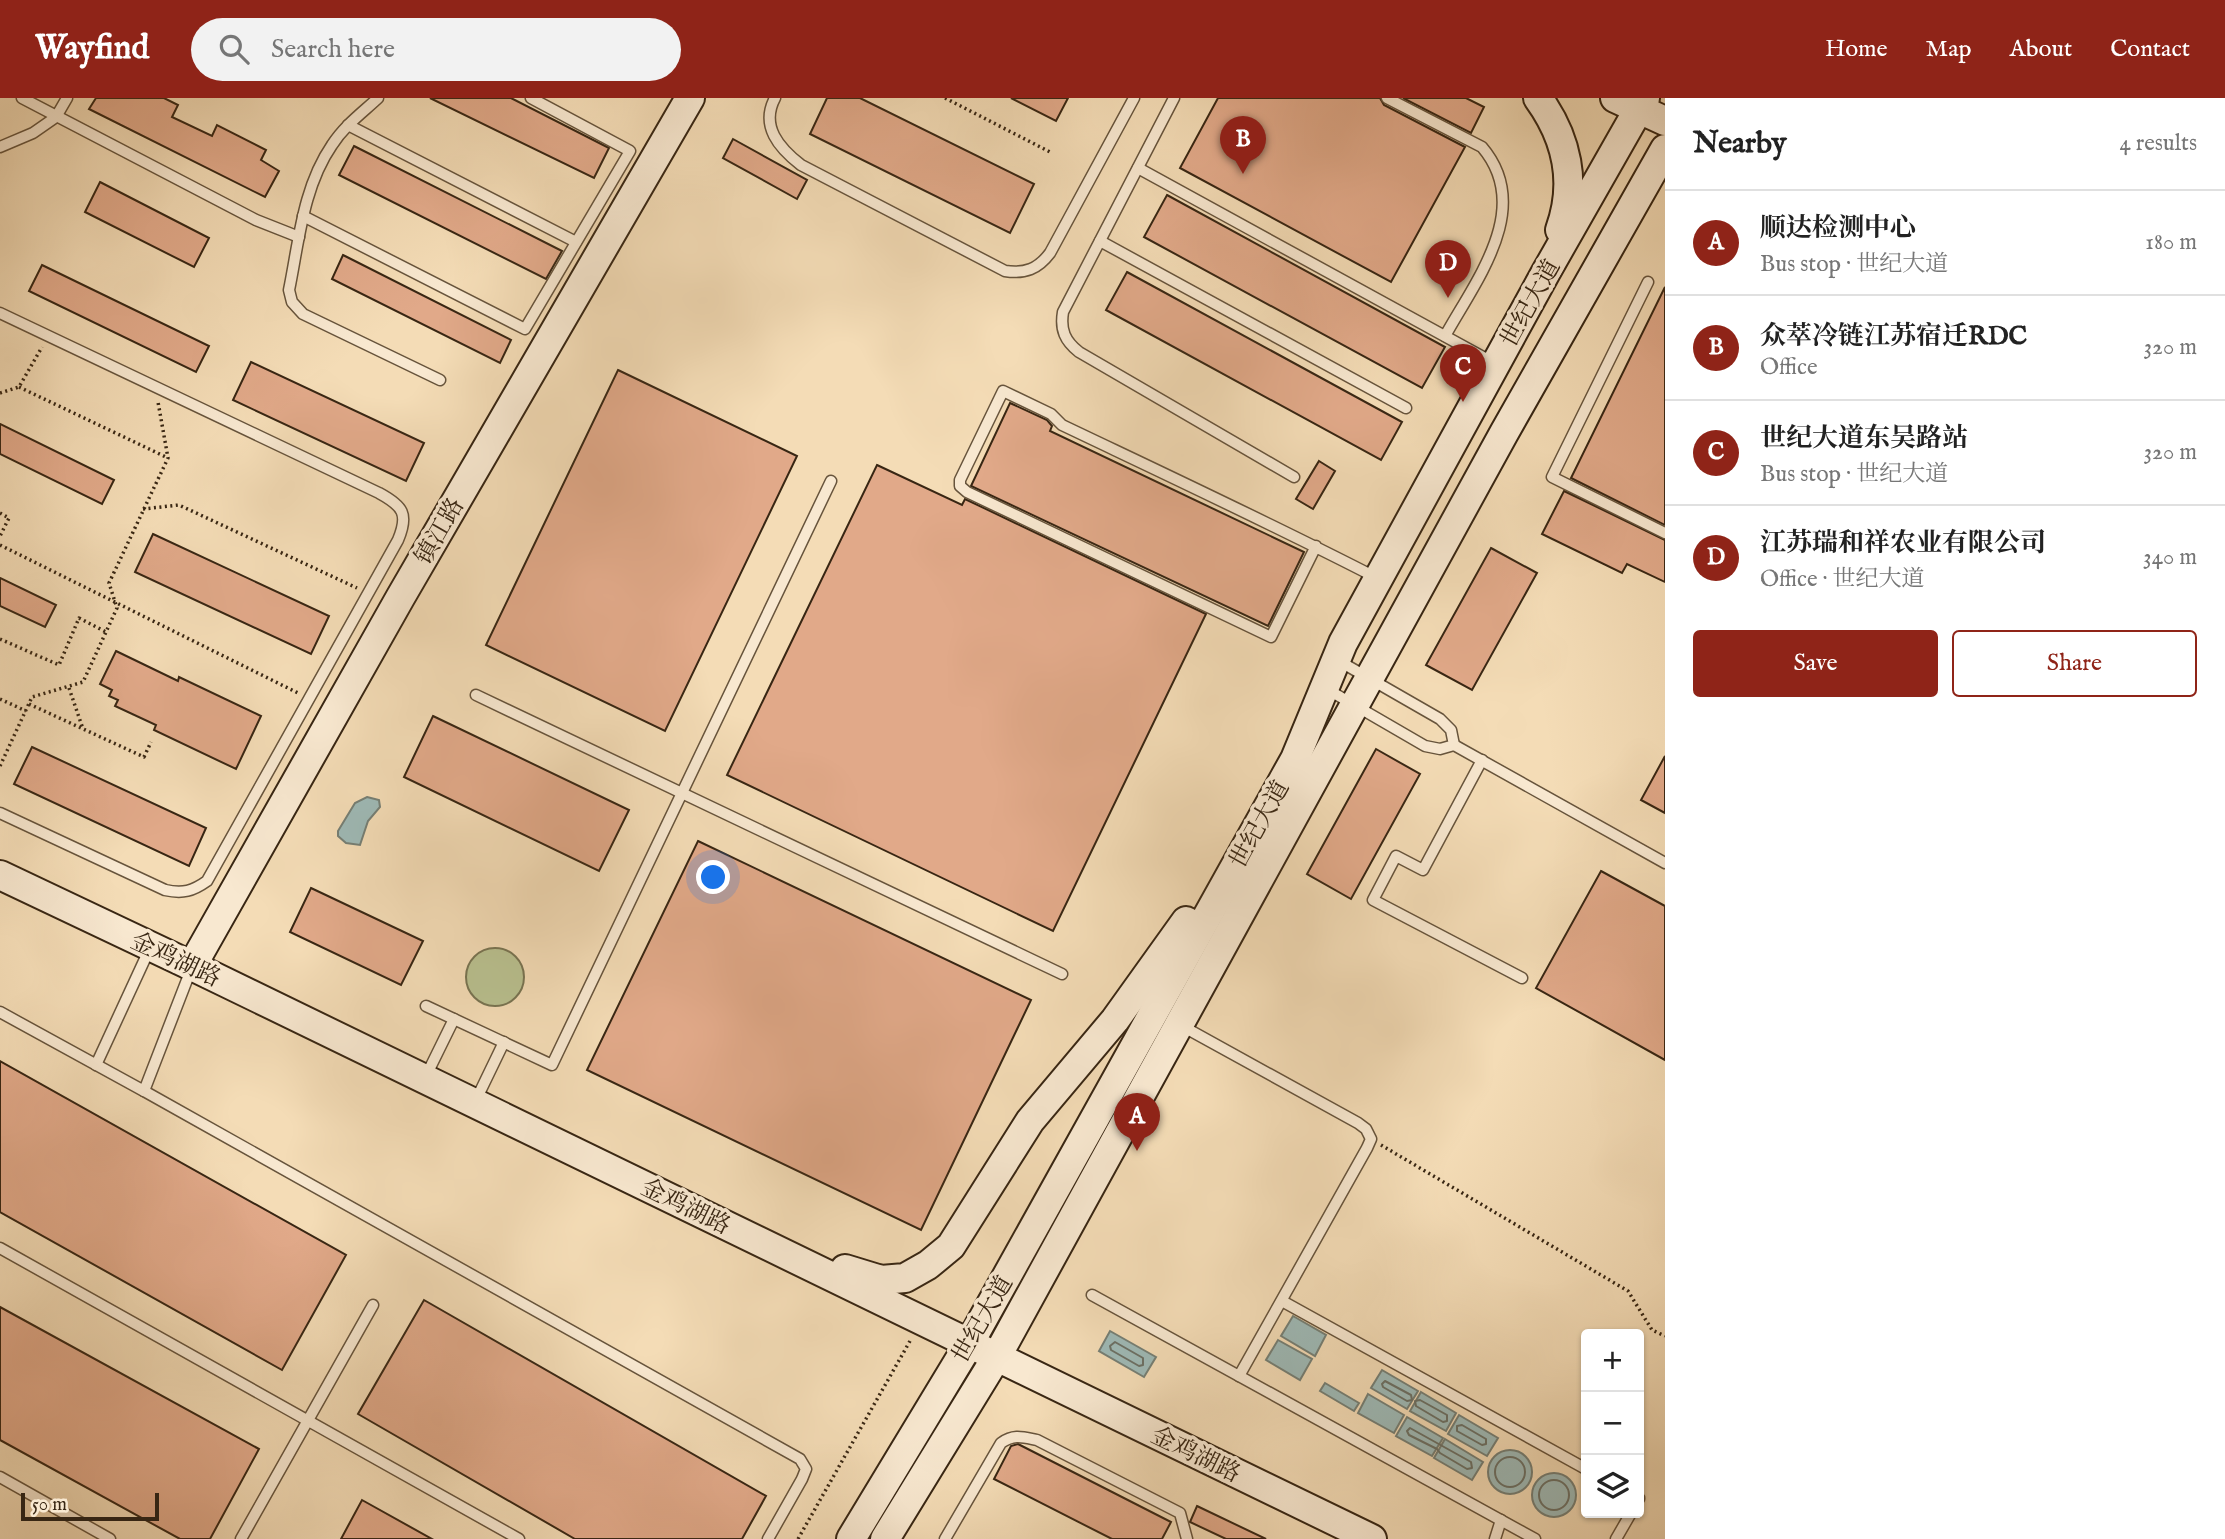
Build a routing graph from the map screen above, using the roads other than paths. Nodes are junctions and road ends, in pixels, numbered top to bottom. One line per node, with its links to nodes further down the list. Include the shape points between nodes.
1 (22, 98): 12 (lane)
2 (67, 98): 12 (lane)
3 (378, 98): 14 (lane)
4 (531, 98): 22 (lane, via 629,151)
5 (690, 98): 49 (street, 镇江路)
6 (775, 98): 7 (lane, via 769,124 772,132 801,165 1005,271 1018,273 1043,263 1050,253)
7 (1134, 98)
8 (1174, 98): 17 (lane)
9 (1387, 98): 26 (lane, via 1482,148 1491,158 1503,196 1494,249)
10 (1538, 98): 23 (street, via 1562,146 1570,178 1568,208)
11 (1633, 102): 13 (street); 23 (street, 世纪大道)
12 (57, 117): 15 (lane); 20 (lane, via 256,220)
13 (1665, 121)
14 (348, 125): 19 (lane, via 318,170); 22 (lane)
15 (0, 147)
16 (1665, 149): 30 (street, 世纪大道)
17 (1138, 168): 21 (lane); 26 (lane)
18 (1665, 177): 30 (street)
19 (303, 216): 20 (lane); 22 (lane, via 525,329)
20 (299, 237): 28 (lane, via 289,290 303,314)
21 (1100, 241): 29 (lane); 31 (lane, via 1063,312 1061,323 1070,345)
22 (576, 242)
23 (1546, 272): 27 (street, 世纪大道)
24 (1648, 282): 33 (lane, via 1552,477)
25 (0, 313): 45 (lane, via 393,501 402,510 405,525 208,881 194,890 165,890)
26 (1445, 336): 27 (lane)
27 (1496, 364): 35 (street, 世纪大道)
28 (440, 380)
29 (1406, 408)
30 (1504, 433): 37 (street, 世纪大道)
31 (1294, 477)
32 (831, 481): 44 (lane)
33 (1665, 533)
34 (1316, 546): 34 (lane, via 1062,425 1051,414 1003,391 960,480 967,492 1271,637); 35 (lane)
35 (1378, 578): 36 (street, 世纪大道)
36 (1336, 659): 37 (lane); 38 (street, 世纪大道)
37 (1370, 679): 40 (street, 世纪大道); 41 (lane, via 1440,719 1451,730)
38 (1325, 688): 40 (lane); 42 (street, 世纪大道)
39 (476, 695): 44 (lane)
40 (1355, 705): 41 (lane, via 1425,746 1440,749); 55 (street, 世纪大道)
41 (1454, 745): 43 (lane)
42 (1295, 759): 61 (street, via 1162,956 1030,1121 951,1246 905,1278 881,1280); 66 (street, 世纪大道)
43 (1482, 760): 46 (lane); 51 (lane, via 1423,870 1396,856 1373,900)
44 (682, 793): 50 (lane); 56 (lane, via 552,1065)
45 (0, 813)
46 (1665, 863)
47 (0, 876): 48 (street, 金鸡湖路)
48 (151, 947): 49 (street, 金鸡湖路); 57 (lane)
49 (192, 966): 58 (street, 金鸡湖路); 59 (lane)
50 (1062, 974)
51 (1522, 978)
52 (426, 1006): 54 (lane)
53 (0, 1012): 57 (lane)
54 (454, 1019): 56 (lane); 58 (lane)
55 (1180, 1026): 64 (lane, via 1358,1123 1371,1139); 67 (street, 世纪大道)
56 (504, 1042): 60 (lane)
57 (96, 1065): 59 (lane)
58 (425, 1079): 60 (street, 金鸡湖路)
59 (144, 1091): 77 (lane, via 800,1459 806,1469 802,1479)
60 (475, 1103): 61 (street, 金鸡湖路)
61 (765, 1244): 66 (street, 金鸡湖路)
62 (0, 1248): 69 (lane)
63 (1092, 1295): 68 (lane)
64 (1282, 1301): 68 (lane); 70 (lane)
65 (373, 1305): 69 (lane)
66 (968, 1344): 67 (street, 金鸡湖路); 78 (street, 世纪大道)
67 (996, 1358): 79 (street, 世纪大道); 82 (street, 金鸡湖路)
68 (1239, 1376): 73 (lane)
69 (308, 1421): 75 (lane); 76 (lane)
70 (1581, 1466)
71 (0, 1477): 74 (lane)
72 (1628, 1518): 85 (lane)
73 (1501, 1520): 83 (lane); 84 (lane)
74 (110, 1539)
75 (241, 1539)
76 (519, 1539)
77 (768, 1539)
78 (851, 1539)
79 (885, 1539)
80 (945, 1539): 81 (lane, via 1001,1443 1021,1436 1180,1513)
81 (1187, 1539)
82 (1372, 1539)
83 (1495, 1539)
84 (1535, 1539)
85 (1616, 1539)

